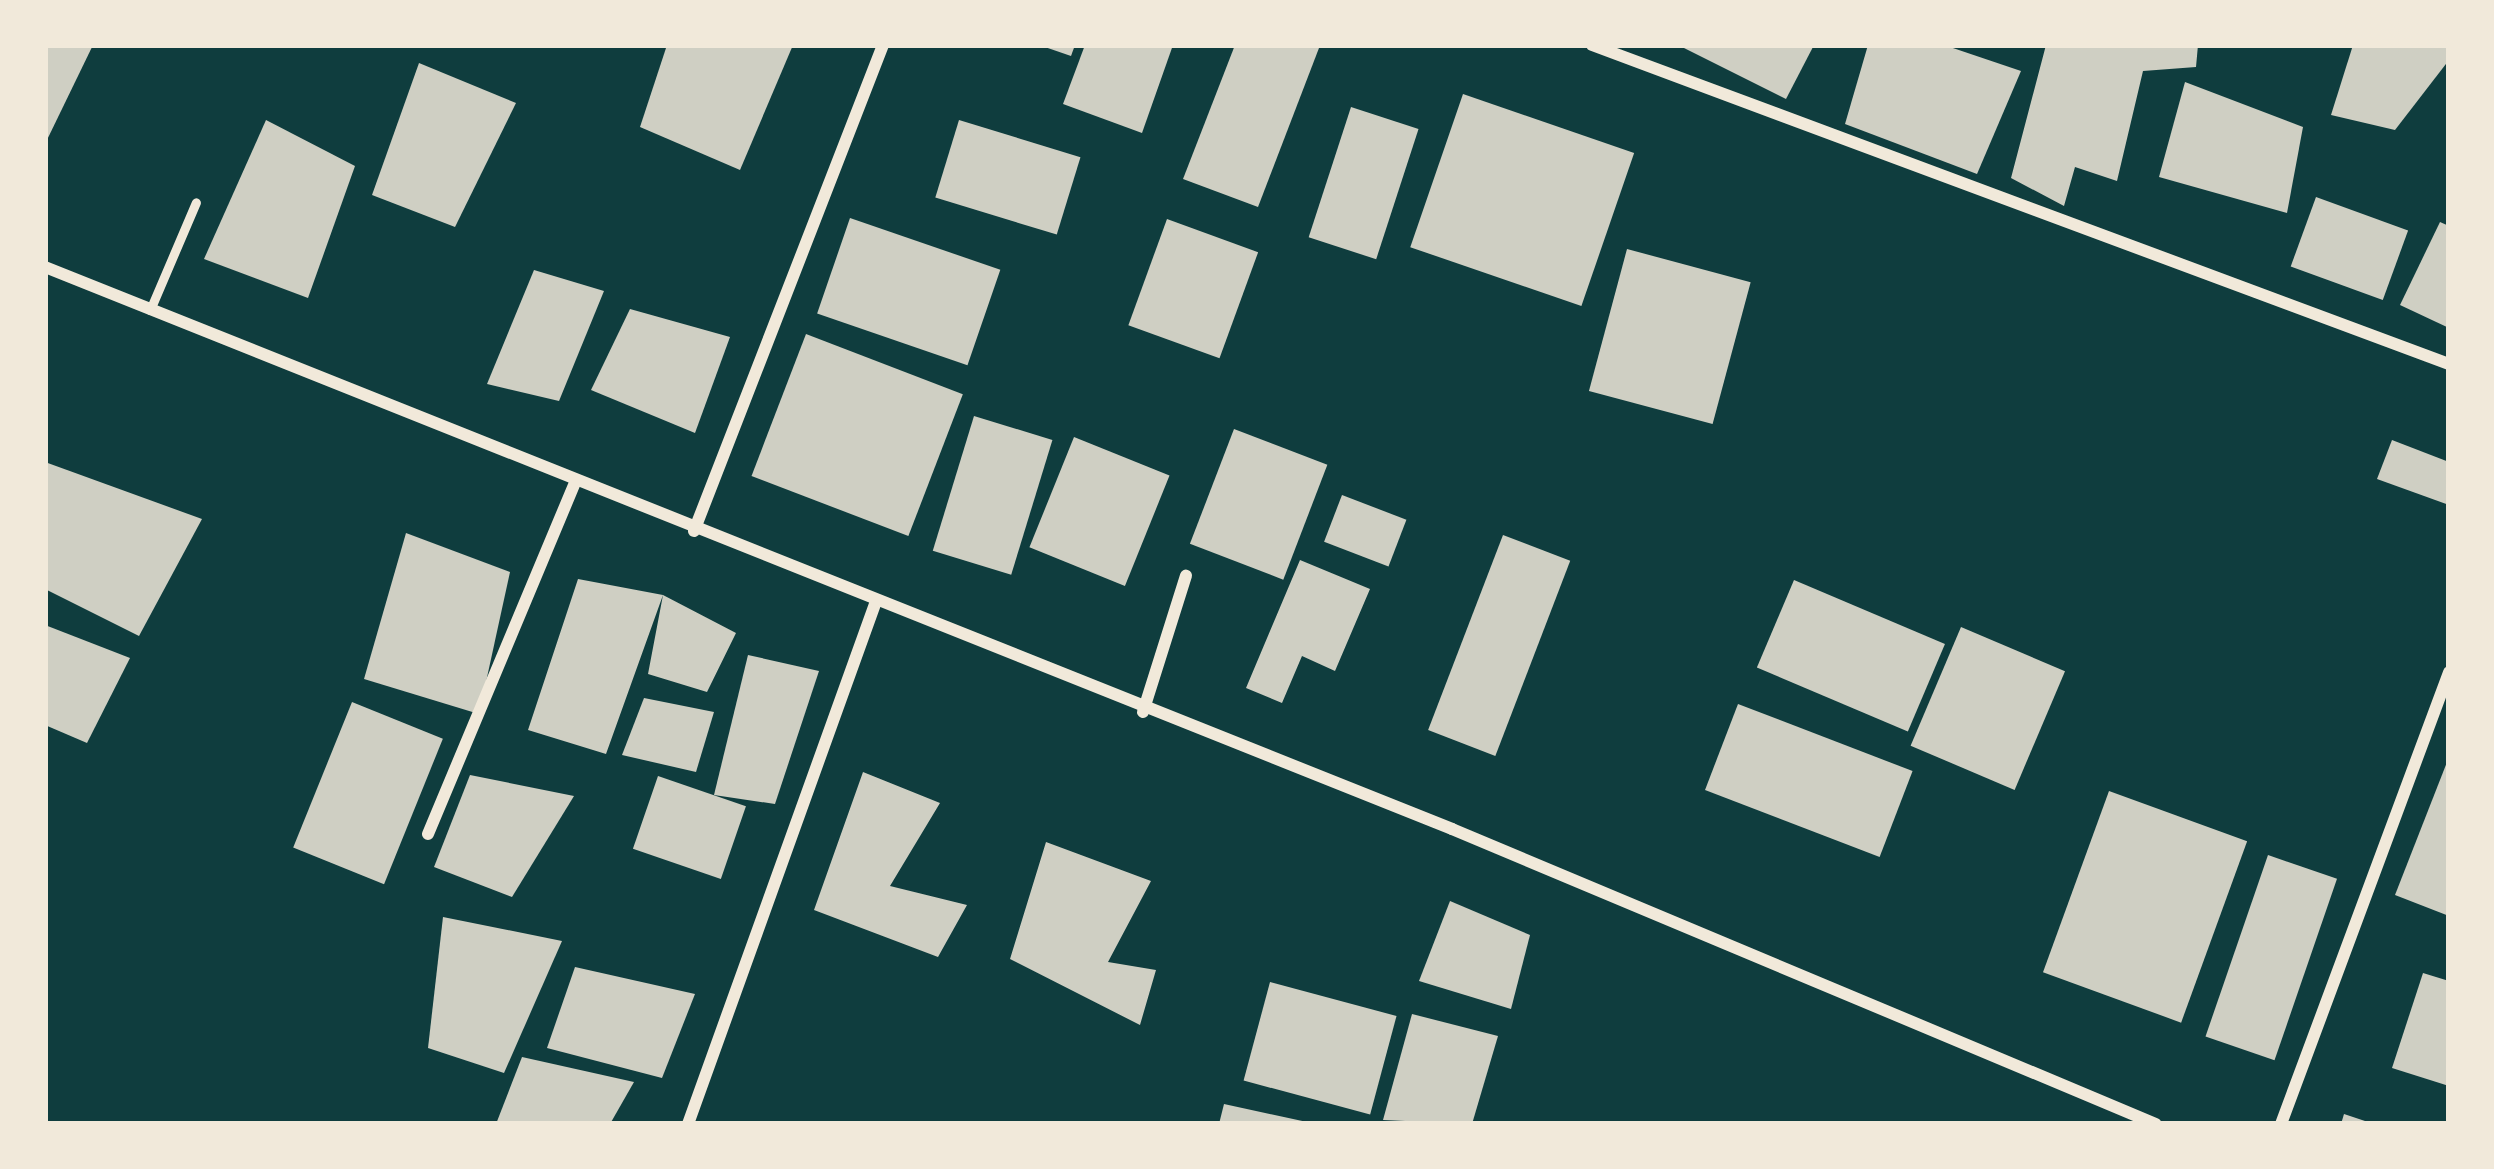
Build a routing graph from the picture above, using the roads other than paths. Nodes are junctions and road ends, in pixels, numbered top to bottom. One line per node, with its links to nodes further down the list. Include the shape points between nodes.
1 (883, 45): 8 (street)
2 (1592, 45): 6 (street)
3 (196, 202): 5 (lane)
4 (45, 267): 5 (street)
5 (150, 310): 7 (street)
6 (2449, 364)
7 (575, 482): 8 (street); 13 (street)
8 (694, 531): 10 (street)
9 (1186, 576): 12 (street)
10 (875, 604): 12 (street); 14 (street)
11 (2449, 672): 16 (street)
12 (1143, 712): 15 (street, via 1452,829)
13 (428, 834)
14 (688, 1124)
15 (2156, 1124)
16 (2281, 1124)

